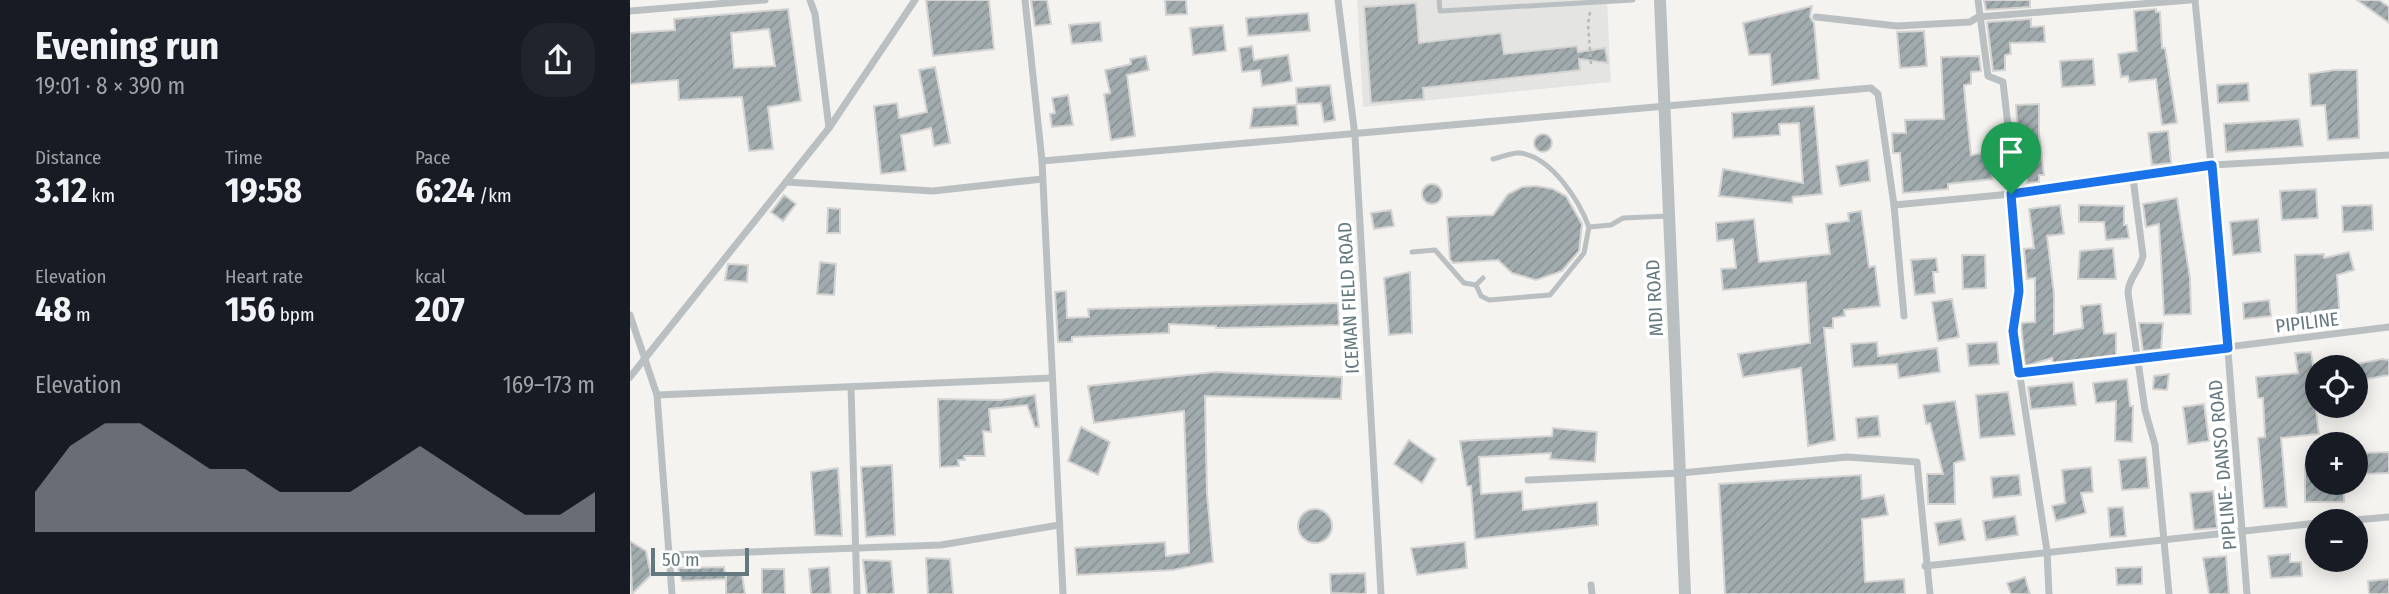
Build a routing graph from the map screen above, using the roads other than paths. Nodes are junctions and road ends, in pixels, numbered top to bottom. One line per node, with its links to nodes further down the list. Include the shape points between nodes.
1 (765, 0): 11 (street)
2 (810, 0): 15 (street)
3 (915, 0): 15 (street)
4 (1025, 0): 19 (street)
5 (1338, 0): 16 (street, ICEMAN FIELD ROAD)
6 (1439, 0): 7 (lane, via 1440,11)
7 (1633, 0)
8 (1660, 0): 14 (street, MDI ROAD)
9 (1978, 0): 13 (street)
10 (2192, 0): 13 (street); 20 (street, PIPLINE- DANSO ROAD)
11 (630, 11)
12 (1816, 17): 13 (street, via 1897,26)
13 (1978, 18): 24 (street, via 1988,76 2003,82)
14 (1664, 104): 16 (street); 25 (street, via 1871,88 1878,94); 26 (street, MDI ROAD)
15 (829, 128): 23 (street)
16 (1355, 136): 19 (street); 58 (street, ICEMAN FIELD ROAD)
17 (2389, 155): 20 (street)
18 (1493, 159): 27 (lane, via 1520,153 1544,164 1582,210)
19 (1042, 162): 22 (street)
20 (2212, 165): 21 (street); 34 (street, PIPLINE- DANSO ROAD)
21 (2133, 178): 24 (street); 36 (street, via 2143,256 2128,293)
22 (1042, 179): 23 (street, via 933,191); 39 (street)
23 (786, 182): 35 (street)
24 (2011, 194): 25 (street); 37 (street, via 2019,291 2013,331)
25 (1894, 205): 32 (street)
26 (1669, 216): 27 (lane, via 1623,218); 42 (street, MDI ROAD)
27 (1589, 228): 30 (lane, via 1584,253 1550,295 1489,300)
28 (1412, 252): 30 (lane, via 1435,250 1464,283)
29 (1483, 278): 30 (lane)
30 (1476, 285)
31 (630, 315): 35 (street)
32 (1904, 316)
33 (2389, 327): 34 (street, PIPILINE)
34 (2228, 348): 36 (street, PIPILINE); 48 (street, PIPLINE- DANSO ROAD)
35 (646, 356): 38 (street); 41 (street)
36 (2138, 360): 37 (street, PIPILINE); 49 (street, via 2155,445)
37 (2019, 373): 51 (street)
38 (630, 377)
39 (1052, 378): 40 (street); 47 (street)
40 (851, 387): 41 (street); 50 (street)
41 (657, 395): 52 (street)
42 (1681, 472): 43 (street); 53 (street, via 1847,457 1917,462); 60 (street, MDI ROAD)
43 (1528, 480)
44 (2389, 517): 45 (street)
45 (2368, 519)
46 (2305, 524): 48 (street)
47 (1059, 525): 50 (street, via 941,545); 57 (street)
48 (2243, 529): 49 (street); 64 (street, PIPLINE- DANSO ROAD)
49 (2166, 537): 51 (street); 63 (street)
50 (854, 547): 52 (street); 56 (street)
51 (2047, 551): 53 (street); 62 (street)
52 (670, 555): 55 (street)
53 (1925, 566): 61 (street)
54 (1591, 585): 59 (street)
55 (672, 594)
56 (857, 594)
57 (1062, 594)
58 (1381, 594)
59 (1592, 594)
60 (1685, 594)
61 (1930, 594)
62 (2049, 594)
63 (2169, 594)
64 (2247, 594)

